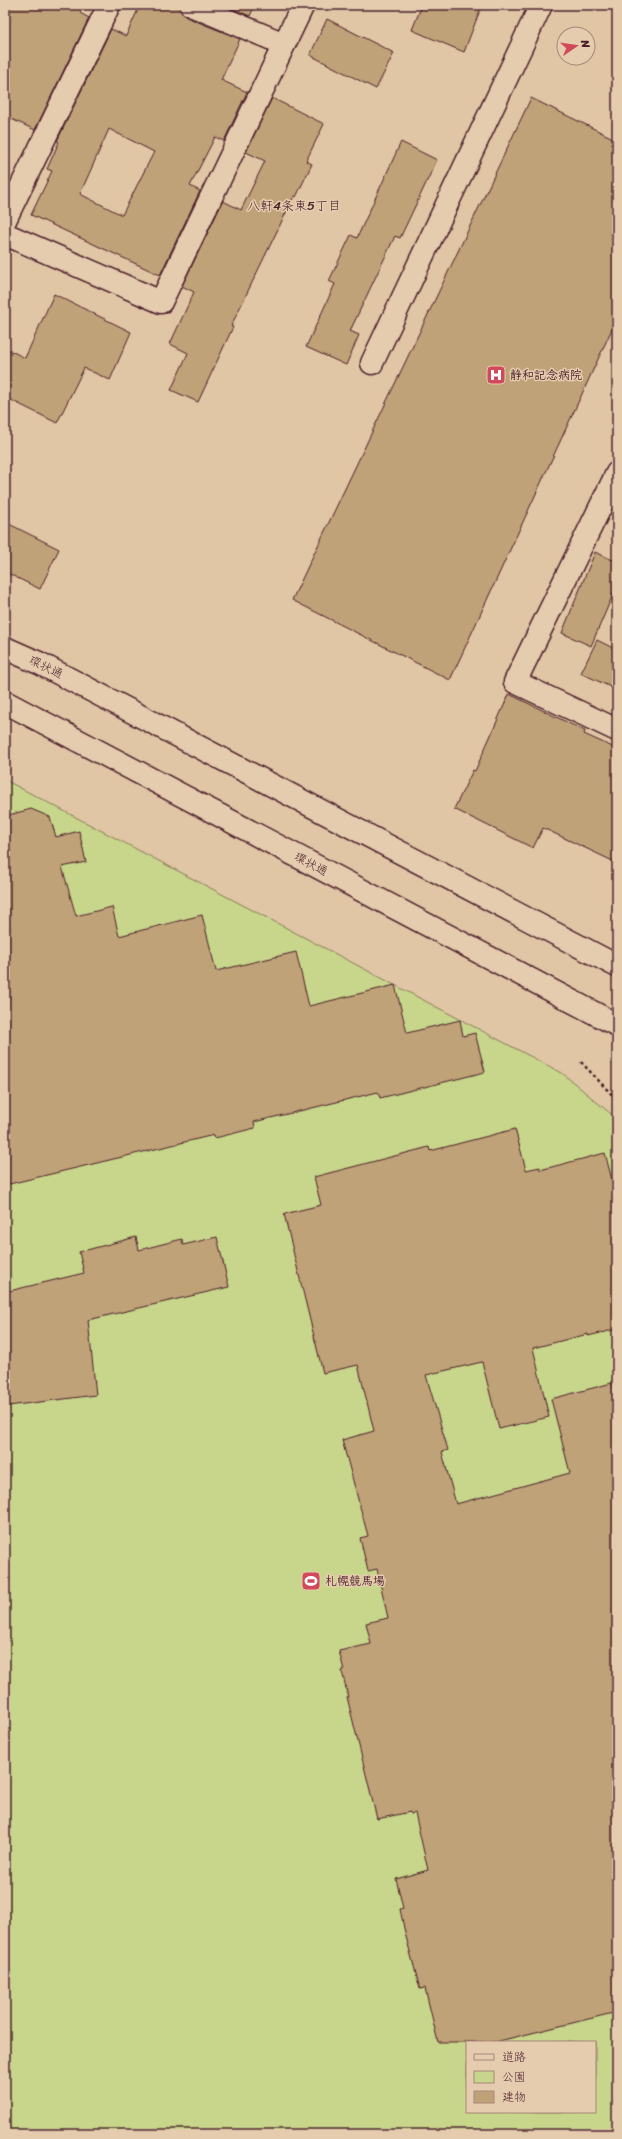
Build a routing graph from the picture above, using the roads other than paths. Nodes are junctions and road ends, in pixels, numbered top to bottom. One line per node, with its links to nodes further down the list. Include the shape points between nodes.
1 (109, 5): 6 (street)
2 (191, 5): 5 (street)
3 (303, 5): 5 (street)
4 (542, 5): 8 (street)
5 (284, 44): 7 (street, via 161,302)
6 (5, 220)
7 (5, 234)
8 (372, 364)
9 (617, 473): 12 (street, via 515,682)
10 (5, 648): 13 (street, 環状通, via 39,663)
11 (5, 702): 14 (street, 環状通)
12 (617, 730)
13 (617, 966)
14 (617, 1025)

